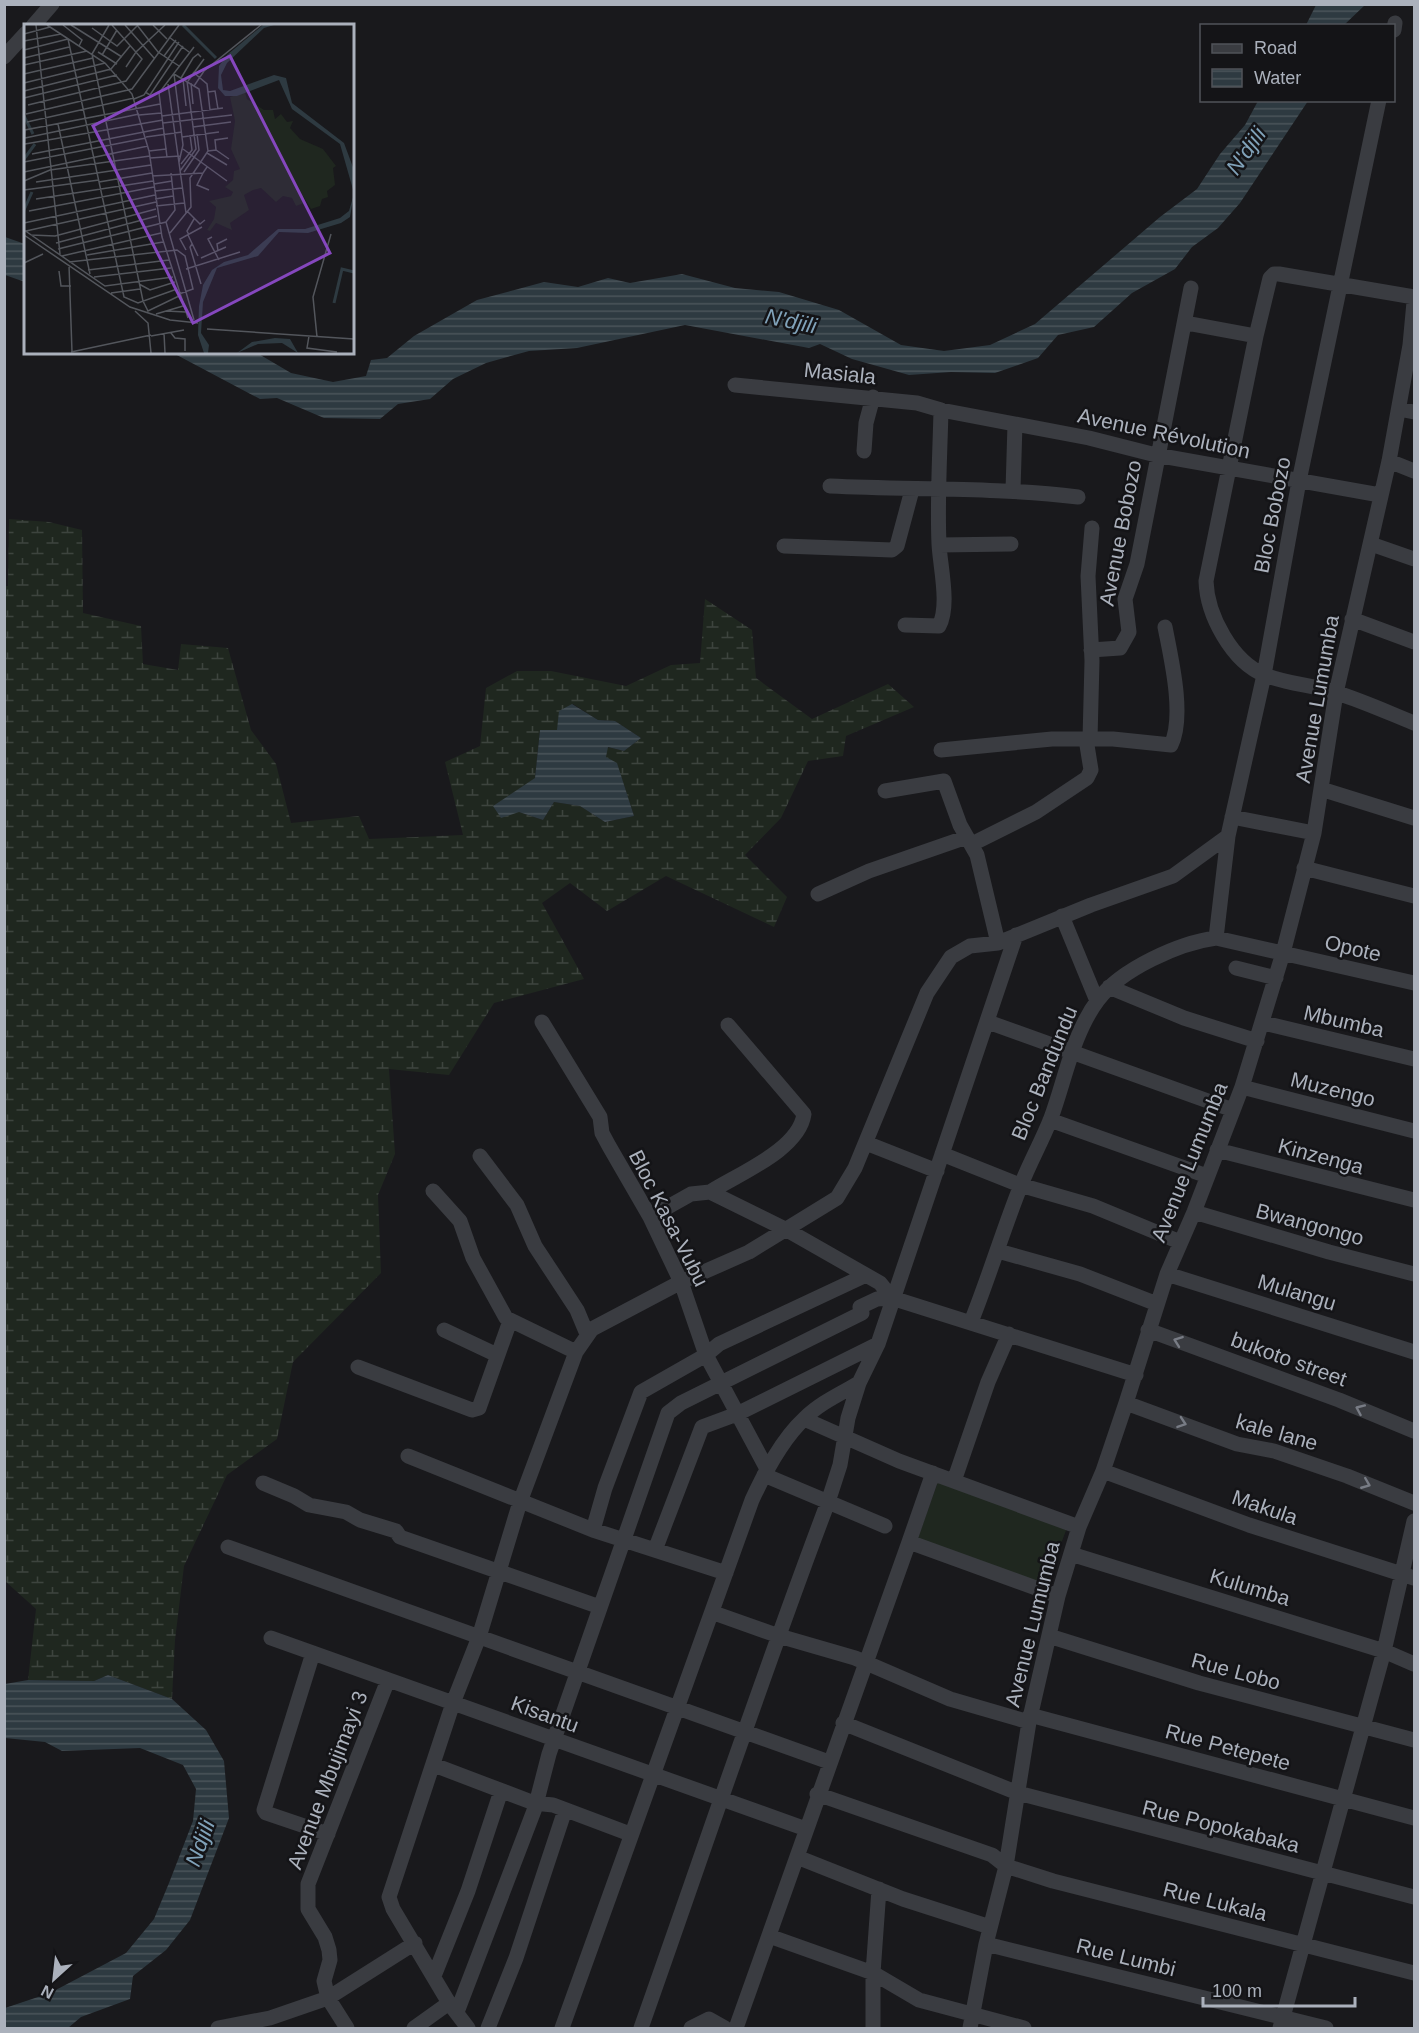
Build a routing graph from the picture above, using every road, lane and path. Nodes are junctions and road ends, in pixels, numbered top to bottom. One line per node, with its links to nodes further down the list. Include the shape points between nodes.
1 (51, 4): 2 (street)
2 (35, 24)
3 (24, 35): 4 (street)
4 (4, 57)
5 (1379, 102): 6 (street, Bloc Bobozo)
6 (1342, 284): 8 (street); 11 (street, via 1274,274); 23 (street, Bloc Bobozo)
7 (1191, 288): 10 (street, Avenue Bobozo)
8 (1414, 297)
9 (1414, 302): 12 (street, Avenue Lumumba)
10 (1186, 322): 11 (street); 19 (street, Avenue Bobozo)
11 (1256, 336): 21 (street)
12 (1412, 346): 16 (street, Avenue Lumumba)
13 (735, 385): 14 (street, Masiala)
14 (873, 397): 15 (street, Masiala); 18 (street)
15 (941, 410): 17 (street, Avenue Révolution); 25 (street)
16 (1407, 410): 20 (street, Avenue Lumumba)
17 (1015, 424): 19 (street, Avenue Révolution); 27 (street)
18 (864, 451)
19 (1156, 455): 21 (street, Avenue Révolution); 40 (street, Avenue Bobozo, via 1137,564 1125,599 1127,640 1120,648)
20 (1389, 461): 22 (street); 28 (street, Avenue Lumumba)
21 (1230, 469): 23 (street, Avenue Révolution); 41 (street, via 1206,591 1222,633 1248,665)
22 (1414, 471)
23 (1299, 481): 28 (street, Avenue Révolution); 41 (street, Bloc Bobozo)
24 (830, 486): 26 (street)
25 (939, 488): 26 (street); 27 (street); 33 (street)
26 (912, 490): 34 (street, via 897,546 892,550)
27 (1013, 490): 29 (street)
28 (1380, 495): 32 (street, Avenue Lumumba)
29 (1078, 497)
30 (1092, 528): 40 (street, via 1088,576)
31 (1011, 544): 33 (street)
32 (1371, 544): 35 (street); 36 (street, Avenue Lumumba)
33 (939, 545): 37 (street, via 942,620 939,626)
34 (784, 546)
35 (1414, 559)
36 (1352, 619): 39 (street); 42 (street, Avenue Lumumba)
37 (905, 625)
38 (1165, 627): 44 (street, via 1175,686 1171,745)
39 (1414, 642)
40 (1091, 650): 44 (street)
41 (1264, 675): 42 (street); 48 (street, Bloc Bobozo)
42 (1336, 693): 43 (street); 46 (street, Avenue Lumumba)
43 (1414, 723)
44 (1088, 739): 45 (street); 52 (street, via 1087,778 1036,812)
45 (941, 750)
46 (1321, 789): 49 (street); 50 (street, Avenue Lumumba)
47 (885, 791): 52 (street, via 944,781)
48 (1232, 817): 50 (street); 51 (street, Bloc Bobozo)
49 (1414, 818)
50 (1314, 833): 53 (street, Avenue Lumumba)
51 (1228, 836): 56 (street, via 1173,876); 58 (street, Bloc Bobozo)
52 (969, 840): 54 (street, via 869,871); 59 (street, via 983,874)
53 (1304, 868): 55 (street); 60 (street, Avenue Lumumba)
54 (818, 894)
55 (1414, 896)
56 (1062, 916): 57 (street); 65 (street)
57 (1016, 935): 59 (street); 67 (street)
58 (1216, 938): 60 (street, Bloc Bandundu); 64 (street, Bloc Bandundu, via 1171,949)
59 (998, 943): 77 (street, via 970,946 951,957 927,993)
60 (1283, 953): 62 (street, Avenue Lumumba); 63 (street, Opote)
61 (1236, 968): 62 (street)
62 (1276, 978): 68 (street, Avenue Lumumba)
63 (1414, 983)
64 (1109, 987): 65 (street, Bloc Bandundu); 70 (street, via 1184,1018)
65 (1097, 1001): 71 (street, Bloc Bandundu)
66 (542, 1022): 88 (street, Bloc Kasa-Vubu, via 600,1117 602,1133)
67 (988, 1022): 71 (street); 79 (street)
68 (1263, 1023): 70 (street, Avenue Lumumba); 72 (street, Mbumba)
69 (728, 1025): 85 (street, via 804,1114 803,1123 770,1158)
70 (1257, 1041): 73 (street, Avenue Lumumba)
71 (1073, 1053): 74 (street); 75 (street, Bloc Bandundu)
72 (1414, 1059)
73 (1242, 1087): 74 (street, Avenue Lumumba); 76 (street, Muzengo)
74 (1233, 1110): 78 (street, Avenue Lumumba)
75 (1050, 1120): 82 (street); 83 (street, Bloc Bandundu)
76 (1414, 1131)
77 (866, 1143): 81 (street); 89 (street, via 837,1198)
78 (1217, 1150): 82 (street, Avenue Lumumba); 86 (street, Kinzenga)
79 (942, 1154): 81 (street); 83 (street)
80 (480, 1156): 102 (street, via 522,1214 535,1246)
81 (937, 1171): 96 (street)
82 (1207, 1176): 87 (street, Avenue Lumumba)
83 (1020, 1185): 90 (street, via 1093,1206); 91 (street, Bloc Bandundu)
84 (433, 1191): 98 (street, via 460,1221 473,1258)
85 (711, 1192): 88 (street, via 691,1194); 89 (street)
86 (1414, 1200)
87 (1194, 1212): 90 (street, Avenue Lumumba); 93 (street, Bwangongo)
88 (650, 1217): 95 (street, Bloc Kasa-Vubu)
89 (787, 1230): 94 (street); 95 (street, via 749,1252)
90 (1180, 1242): 92 (street, Avenue Lumumba)
91 (998, 1251): 97 (street, via 1090,1278); 99 (street, Bloc Bandundu)
92 (1167, 1274): 97 (street, Avenue Lumumba); 106 (street, Mulangu)
93 (1414, 1274)
94 (864, 1276): 96 (street, via 880,1283); 108 (street, via 719,1344)
95 (681, 1282): 102 (street); 108 (street, Bloc Kasa-Vubu)
96 (892, 1298): 99 (street); 104 (street); 112 (street, via 864,1305 860,1307 862,1313)
97 (1157, 1304): 101 (street, Avenue Lumumba)
98 (510, 1321): 105 (street); 107 (street)
99 (971, 1322): 103 (street)
100 (444, 1330): 107 (street)
101 (1148, 1330): 110 (street, Avenue Lumumba); 116 (street, bukoto street, one-way to 101)
102 (587, 1334): 105 (street)
103 (1009, 1334): 110 (street); 122 (street)
104 (878, 1344): 111 (street); 114 (street)
105 (576, 1352): 124 (street)
106 (1414, 1352)
107 (497, 1355): 109 (street, via 478,1408 471,1410)
108 (706, 1355): 112 (street, Bloc Kasa-Vubu); 130 (street, via 641,1392)
109 (358, 1367)
110 (1136, 1375): 113 (street, Avenue Lumumba)
111 (859, 1383): 115 (street); 117 (street)
112 (720, 1384): 114 (street, Bloc Kasa-Vubu); 131 (street, via 668,1413)
113 (1126, 1403): 119 (street, Avenue Lumumba); 126 (street, kale lane, one-way to 126, via 1236,1444 1274,1451 1347,1476)
114 (736, 1414): 120 (street, Bloc Kasa-Vubu); 134 (street, via 698,1431)
115 (804, 1419): 117 (street); 120 (street)
116 (1414, 1431)
117 (845, 1436): 121 (street); 125 (street)
118 (408, 1456): 124 (street)
119 (1103, 1471): 129 (street, Avenue Lumumba); 138 (street, Makula)
120 (765, 1472): 125 (street); 137 (street)
121 (933, 1473): 122 (street); 132 (street)
122 (954, 1481): 129 (street)
123 (263, 1484): 136 (street, via 309,1505 346,1512 396,1531 400,1537)
124 (520, 1502): 130 (street); 136 (street)
125 (828, 1502): 128 (street); 142 (street)
126 (1414, 1503)
127 (1414, 1521): 138 (street)
128 (885, 1526)
129 (1079, 1527): 135 (street, Avenue Lumumba)
130 (593, 1530): 131 (street)
131 (623, 1540): 134 (street); 140 (street)
132 (909, 1542): 139 (street); 148 (street)
133 (228, 1547): 144 (street)
134 (655, 1550): 137 (street)
135 (1071, 1554): 139 (street, Avenue Lumumba); 146 (street, Kulumba)
136 (498, 1571): 140 (street); 144 (street)
137 (726, 1573): 141 (street)
138 (1408, 1576): 146 (street)
139 (1058, 1596): 143 (street, Avenue Lumumba)
140 (600, 1607): 150 (street)
141 (714, 1613): 142 (street, Rue Petepete); 153 (street)
142 (779, 1636): 148 (street, Rue Petepete); 157 (street)
143 (1049, 1636): 154 (street, Avenue Lumumba); 156 (street, Rue Lobo, via 1199,1683)
144 (479, 1637): 150 (street); 152 (street)
145 (271, 1638): 147 (street, Kisantu)
146 (1384, 1651): 149 (street, Kulumba); 156 (street)
147 (313, 1653): 151 (street, Kisantu); 172 (street, via 264,1810)
148 (864, 1662): 154 (street, Rue Petepete, via 950,1698); 155 (street)
149 (1414, 1664)
150 (579, 1673): 153 (street); 158 (street)
151 (388, 1680): 152 (street, Kisantu); 172 (street, Avenue Mbujimayi 3)
152 (453, 1703): 158 (street, Kisantu); 161 (street)
153 (676, 1708): 157 (street); 162 (street)
154 (1029, 1719): 164 (street, Avenue Lumumba); 167 (street, Rue Petepete)
155 (843, 1723): 160 (street); 164 (street, Rue Popokabaka)
156 (1363, 1727): 159 (street, Rue Lobo); 167 (street)
157 (743, 1732): 160 (street); 166 (street)
158 (556, 1740): 162 (street, Kisantu); 168 (street)
159 (1414, 1740)
160 (830, 1762): 165 (street)
161 (434, 1766): 163 (street); 181 (street, via 389,1897)
162 (652, 1774): 166 (street, Kisantu); 173 (street)
163 (501, 1791): 168 (street); 186 (street, via 468,1891)
164 (1018, 1793): 175 (street, Avenue Lumumba); 176 (street, Rue Popokabaka)
165 (817, 1794): 171 (street); 175 (street, Rue Lukala, via 992,1855)
166 (722, 1800): 171 (street, Kisantu); 198 (street)
167 (1341, 1800): 170 (street, Rue Petepete); 176 (street)
168 (534, 1803): 169 (street); 188 (street, via 523,1840)
169 (565, 1810): 173 (street); 196 (street, via 516,1958)
170 (1414, 1818)
171 (806, 1830): 174 (street)
172 (328, 1834): 187 (street, Avenue Mbujimayi 3, via 311,1876 307,1903 329,1950 324,1981)
173 (630, 1834): 197 (street)
174 (797, 1857): 177 (street); 180 (street)
175 (1006, 1866): 179 (street, Avenue Lumumba); 183 (street, Rue Lukala)
176 (1322, 1873): 178 (street, Rue Popokabaka); 183 (street)
177 (879, 1889): 179 (street); 184 (street)
178 (1414, 1897)
179 (990, 1927): 182 (street, Avenue Lumumba)
180 (769, 1936): 184 (street); 200 (street)
181 (415, 1943): 186 (street); 187 (street)
182 (986, 1944): 189 (street, Avenue Lumumba); 190 (street, Rue Lumbi)
183 (1303, 1945): 185 (street, Rue Lukala); 190 (street)
184 (873, 1973): 189 (street, via 919,2000); 201 (street)
185 (1414, 1973)
186 (434, 1976): 188 (street)
187 (328, 1998): 191 (street); 193 (street)
188 (453, 2008): 194 (street); 195 (street)
189 (971, 2022): 202 (street)
190 (1282, 2023): 203 (street, Rue Lumbi)
191 (237, 2027): 192 (street)
192 (218, 2028)
193 (347, 2028)
194 (414, 2028)
195 (468, 2028)
196 (488, 2028)
197 (562, 2028)
198 (641, 2028)
199 (691, 2028): 200 (street, via 709,2019)
200 (733, 2028)
201 (873, 2028)
202 (1024, 2028)
203 (1326, 2028)

